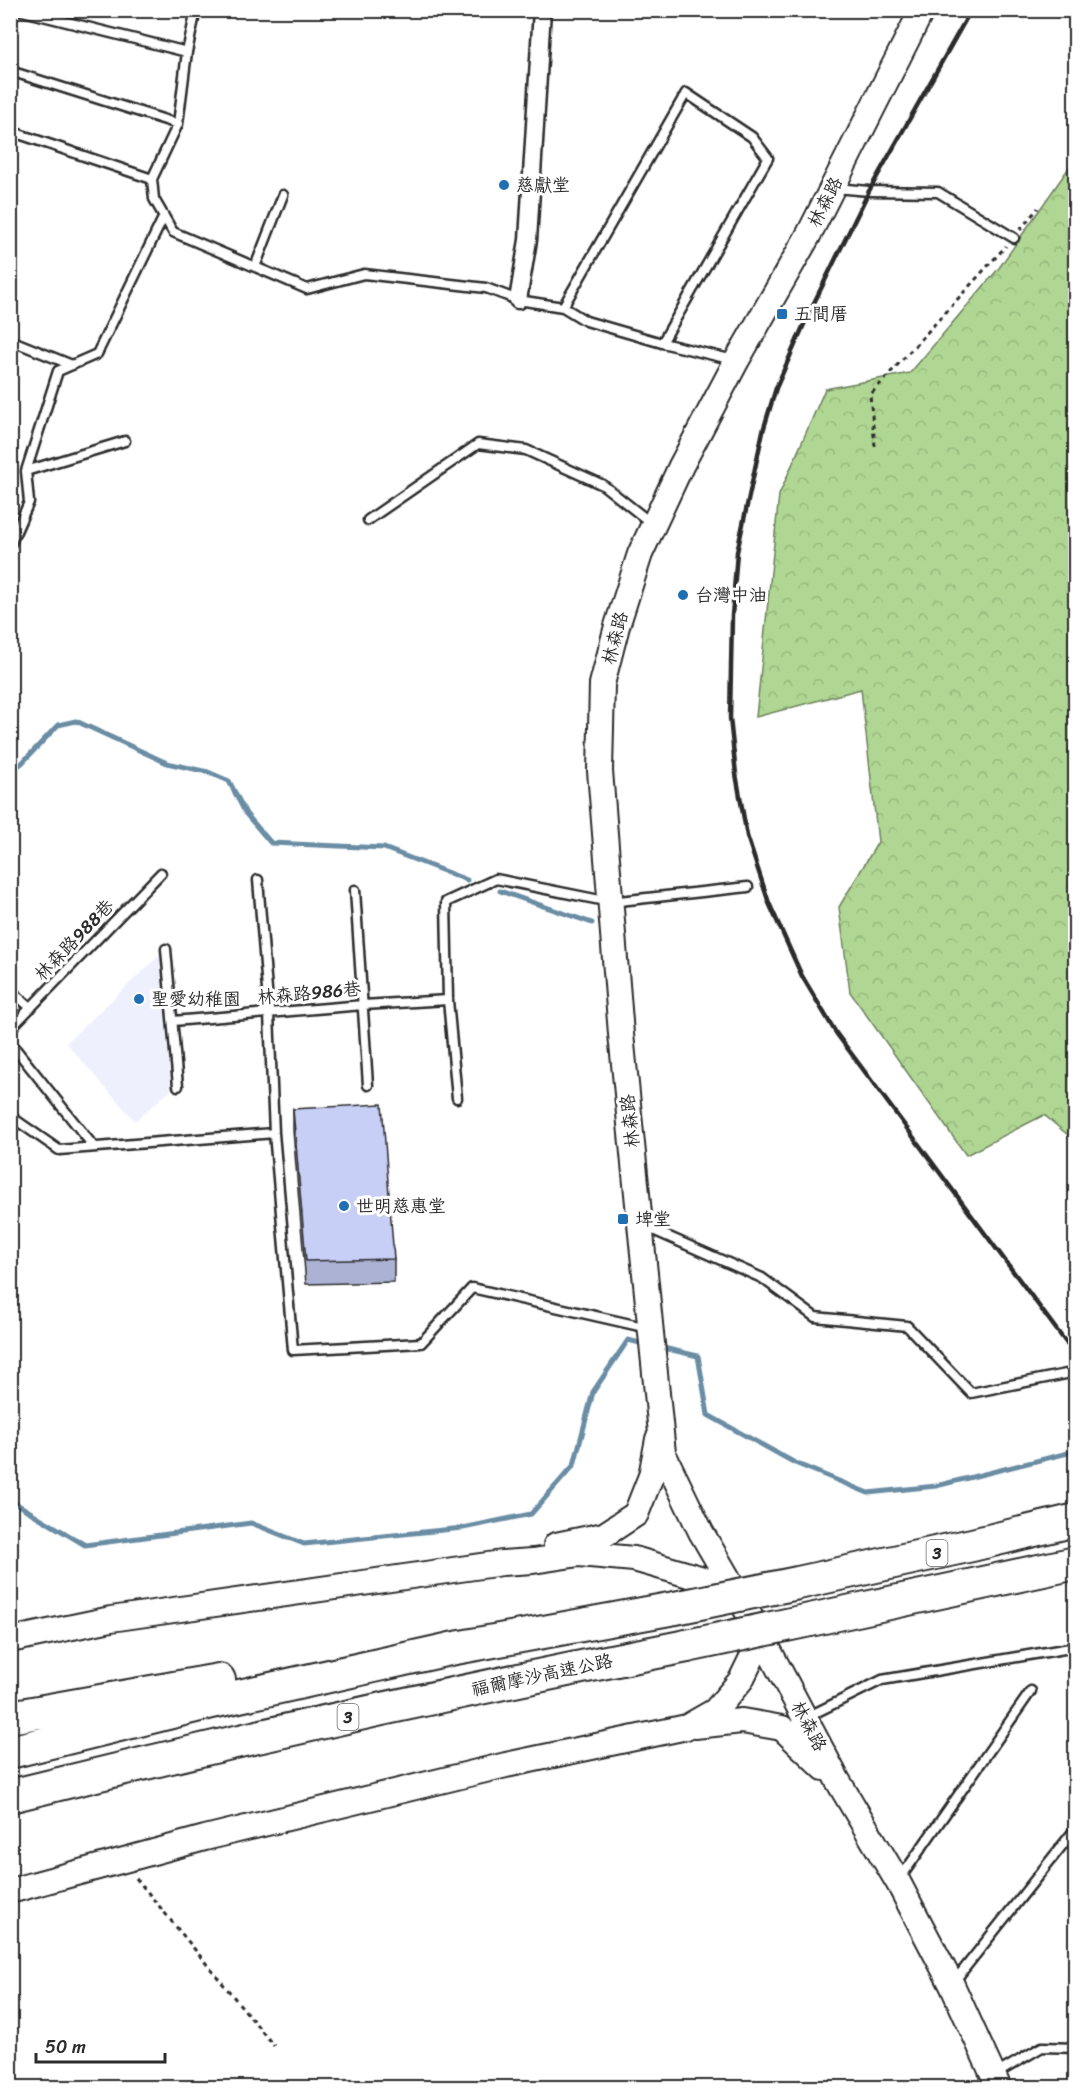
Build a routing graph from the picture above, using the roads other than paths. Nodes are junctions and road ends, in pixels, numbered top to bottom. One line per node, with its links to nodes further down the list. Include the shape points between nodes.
1 (20, 10): 5 (lane)
2 (196, 10): 5 (lane)
3 (542, 10): 15 (street, via 528,240)
4 (922, 10): 10 (main road, 林森路)
5 (187, 52): 7 (lane)
6 (10, 71): 7 (lane)
7 (178, 123): 9 (lane)
8 (10, 130): 9 (lane)
9 (152, 179): 12 (lane, via 154,199)
10 (832, 188): 13 (lane, via 938,192); 19 (main road, 林森路)
11 (283, 195): 14 (lane)
12 (164, 216): 14 (lane, via 173,232); 20 (lane, via 97,354)
13 (1014, 238)
14 (255, 267): 15 (lane, via 307,290 364,274 486,288)
15 (518, 300): 16 (lane)
16 (563, 308): 18 (lane, via 586,321); 18 (lane, via 686,93 752,137 768,158)
17 (10, 340): 20 (lane)
18 (662, 343): 19 (lane)
19 (737, 360): 24 (main road, 林森路)
20 (72, 365): 22 (lane, via 58,371)
21 (125, 441): 22 (lane)
22 (26, 471): 25 (lane, via 29,502)
23 (368, 520): 24 (lane, via 478,444 526,450 603,485)
24 (654, 525): 30 (main road, 林森路, via 640,554 602,684 600,771)
25 (10, 545)
26 (160, 873): 35 (lane, 林森路988巷)
27 (258, 880): 36 (lane)
28 (748, 887): 30 (lane)
29 (355, 890): 34 (lane)
30 (610, 902): 33 (lane, via 496,879 446,902); 46 (main road, 林森路)
31 (166, 949): 37 (lane)
32 (10, 990): 35 (lane)
33 (448, 1000): 34 (lane, 林森路986巷); 42 (lane)
34 (363, 1005): 36 (lane, 林森路986巷); 40 (lane)
35 (31, 1008): 38 (lane, 林森路988巷)
36 (269, 1014): 37 (lane, 林森路986巷); 44 (lane)
37 (172, 1021): 41 (lane)
38 (10, 1029)
39 (10, 1042): 45 (lane)
40 (368, 1085)
41 (178, 1086)
42 (457, 1098)
43 (10, 1116): 45 (lane, via 59,1150)
44 (274, 1133): 45 (lane); 47 (lane, via 293,1350 421,1342 472,1288)
45 (94, 1147)
46 (640, 1225): 47 (main road, 林森路); 48 (lane, via 762,1278 815,1317 907,1326 971,1393)
47 (652, 1339): 49 (main road, 林森路)
48 (1076, 1372)
49 (659, 1428): 51 (main road, via 651,1476 636,1514 604,1534 527,1552); 53 (main road, 林森路, via 663,1453 701,1532)
50 (1076, 1520): 54 (highway, 3, bridge, via 798,1583)
51 (502, 1563): 53 (main road, via 579,1554 634,1559); 56 (main road, via 111,1619)
52 (1076, 1563): 64 (highway, 福爾摩沙高速公路 / 3, bridge, via 565,1669 151,1761)
53 (734, 1588): 55 (main road, 林森路)
54 (549, 1630): 59 (highway, via 342,1656); 62 (highway, 3, via 208,1703)
55 (762, 1637): 60 (main road, 林森路); 61 (main road, via 741,1680 716,1712)
56 (10, 1641)
57 (1076, 1647): 60 (lane, via 882,1680)
58 (1031, 1691): 66 (lane)
59 (10, 1717)
60 (805, 1718): 63 (main road, 林森路)
61 (687, 1727): 63 (main road, via 742,1721 782,1728); 67 (main road, via 506,1765 205,1838)
62 (10, 1752)
63 (838, 1781): 66 (main road, 林森路)
64 (19, 1796)
65 (1076, 1828): 68 (lane)
66 (898, 1882): 68 (main road, 林森路)
67 (10, 1891)
68 (952, 1985): 70 (main road, 林森路)
69 (1076, 2048): 70 (lane, via 1042,2048)
70 (996, 2082)

